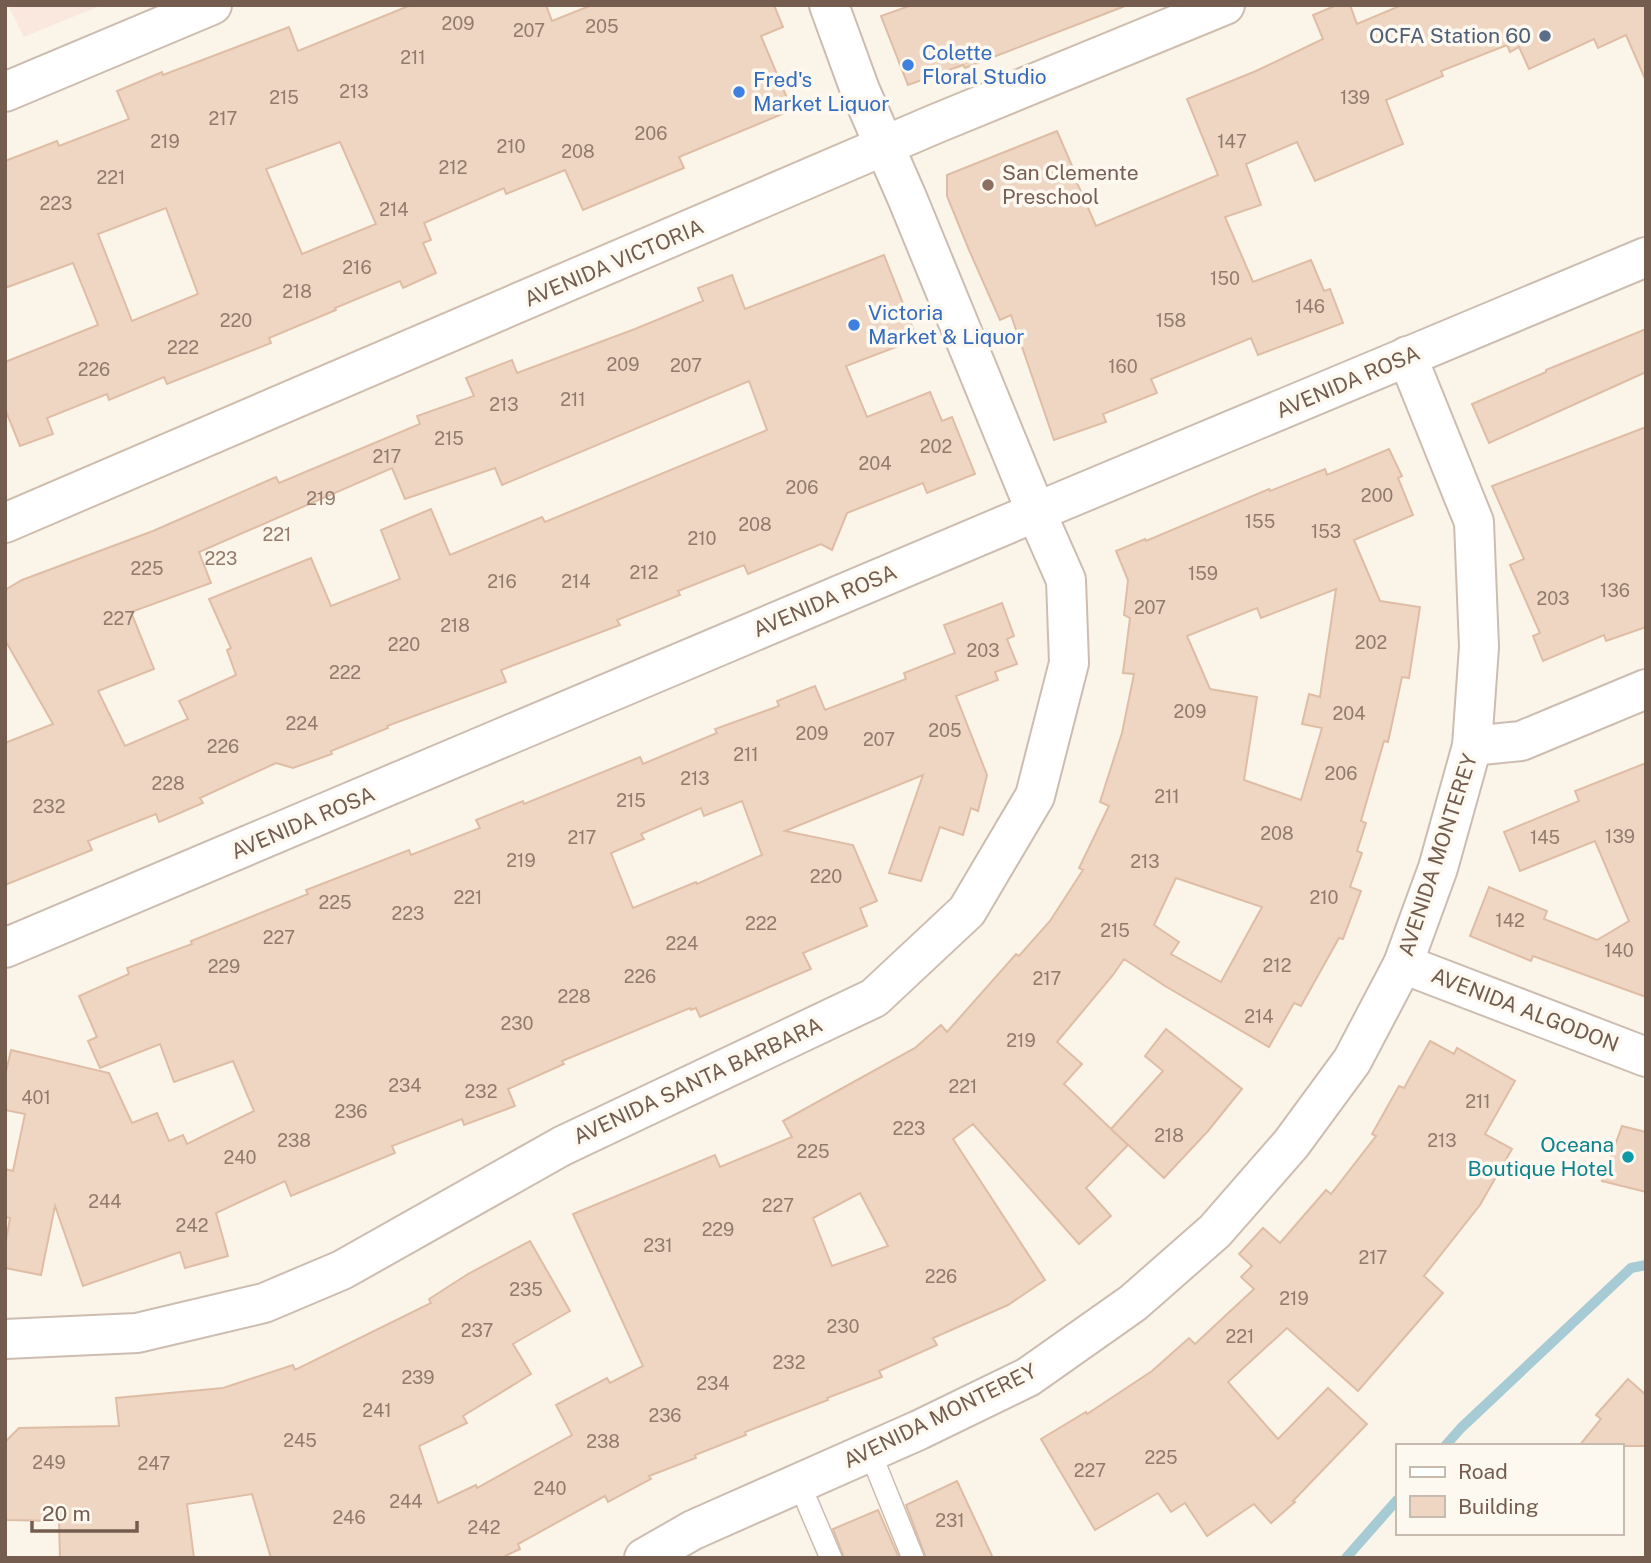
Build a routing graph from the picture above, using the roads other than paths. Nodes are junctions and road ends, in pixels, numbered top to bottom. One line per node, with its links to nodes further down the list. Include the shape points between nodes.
1 (212, 5): 4 (street)
2 (829, 5): 5 (street, AVENIDA SANTA BARBARA)
3 (1225, 5): 5 (street, AVENIDA VICTORIA)
4 (5, 92)
5 (885, 146): 8 (street, AVENIDA SANTA BARBARA); 9 (street, AVENIDA VICTORIA)
6 (1646, 257): 7 (street, AVENIDA ROSA)
7 (1407, 356): 8 (street, AVENIDA ROSA); 11 (street, AVENIDA MONTEREY, via 1474,522 1479,647)
8 (1035, 512): 12 (street, AVENIDA ROSA); 15 (street, AVENIDA SANTA BARBARA, via 1066,580 1069,663 1035,796 967,911 874,998 562,1146 342,1270 264,1303 137,1334)
9 (5, 523)
10 (1646, 689): 11 (street, via 1521,741)
11 (1472, 746): 13 (street, AVENIDA MONTEREY, via 1438,868)
12 (5, 948)
13 (1403, 964): 14 (street, AVENIDA ALGODON); 16 (street, AVENIDA MONTEREY, via 1352,1061 1291,1144 1216,1231 1133,1303 1028,1377)
14 (1646, 1057)
15 (5, 1339)
16 (870, 1452): 17 (street, AVENIDA MONTEREY); 20 (lane)
17 (799, 1483): 18 (street, AVENIDA MONTEREY, via 693,1530); 19 (lane)
18 (644, 1558)
19 (831, 1558)
20 (913, 1558)

